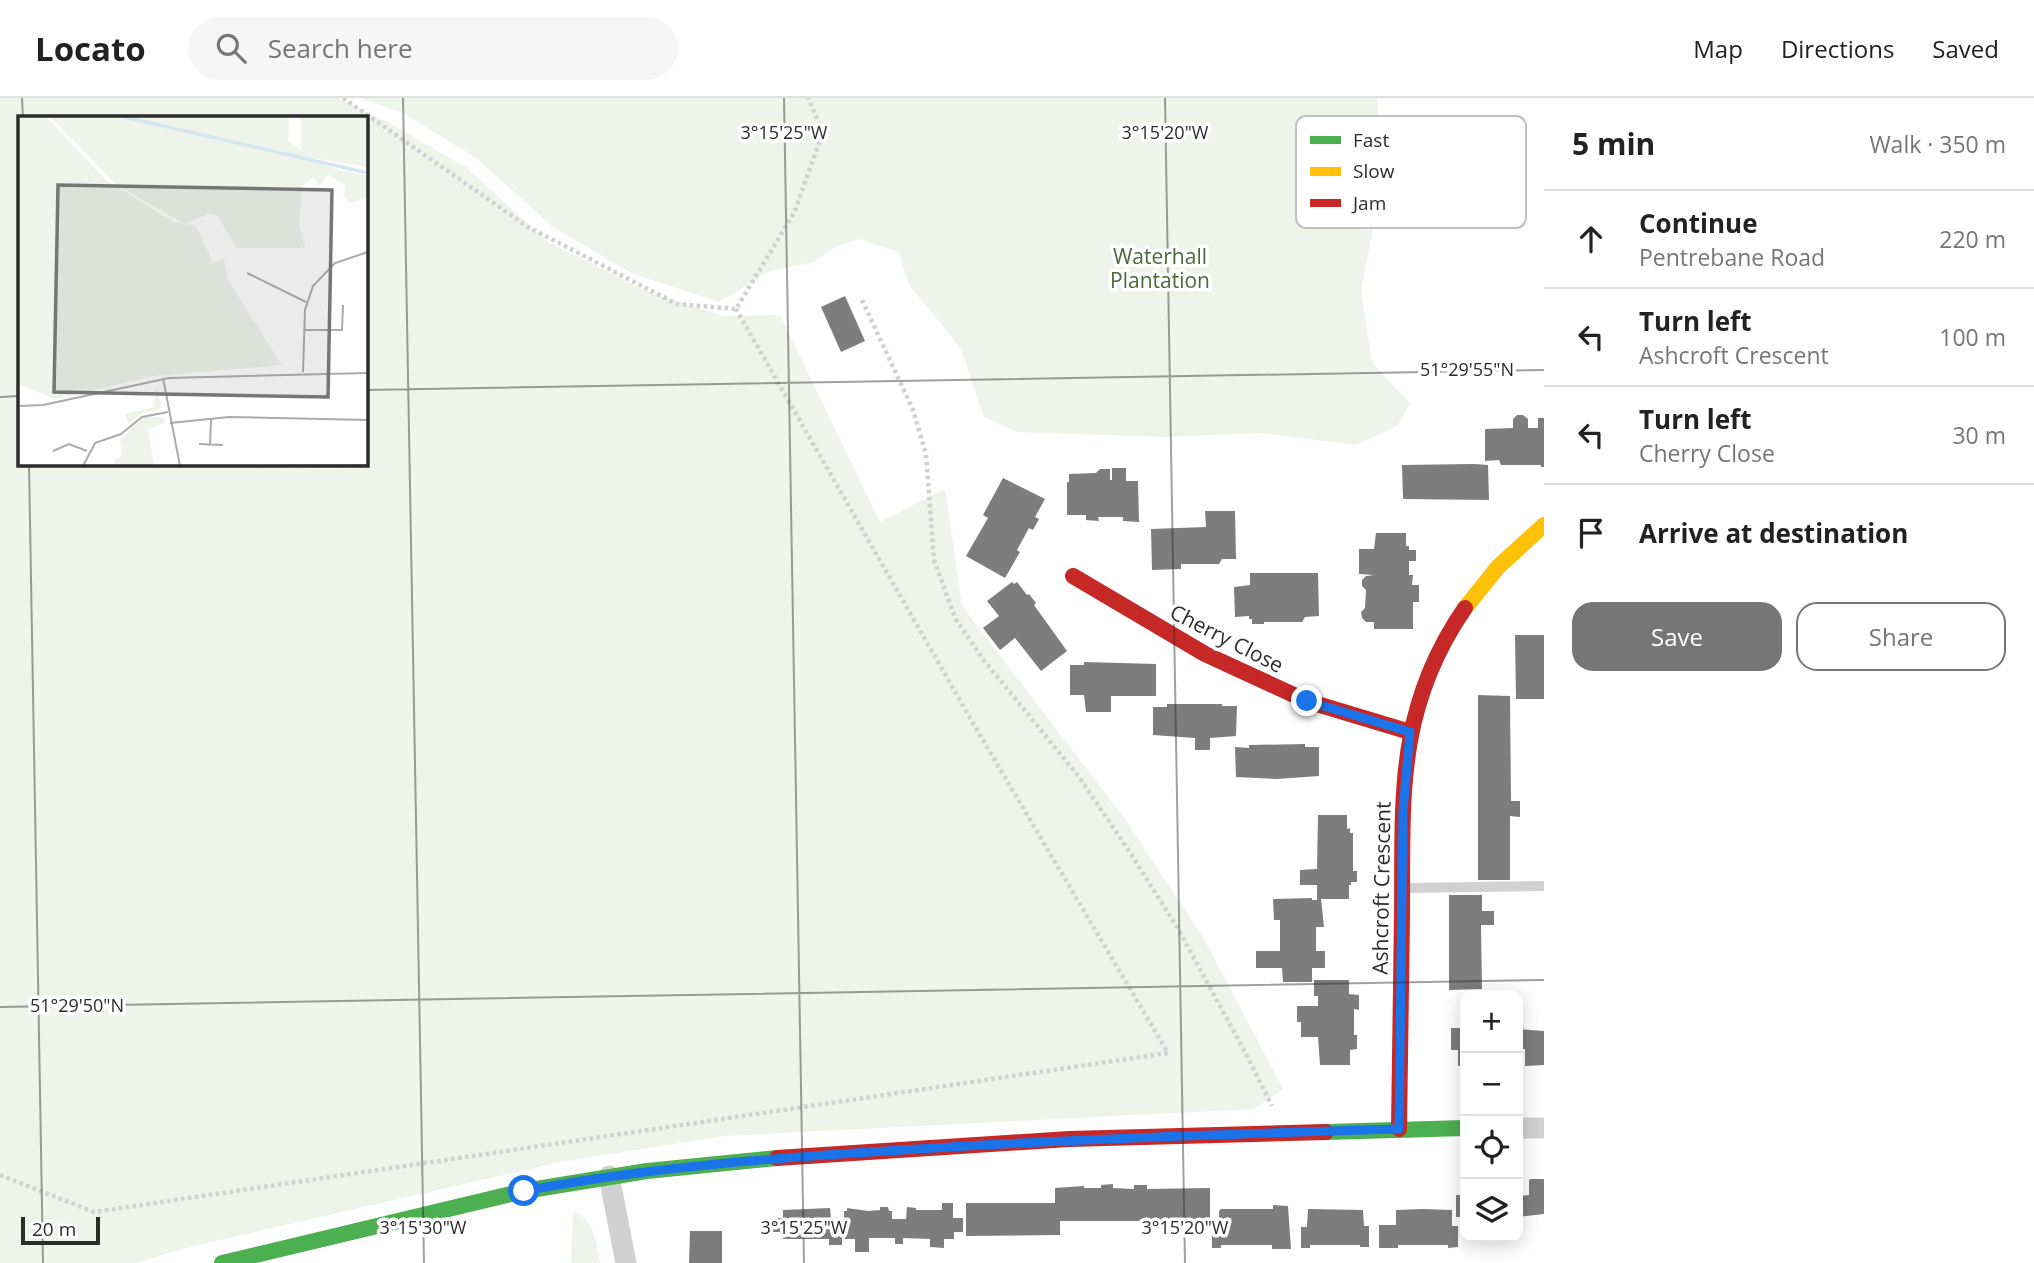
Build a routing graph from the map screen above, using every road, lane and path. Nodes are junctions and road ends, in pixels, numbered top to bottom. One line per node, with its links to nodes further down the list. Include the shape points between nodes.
1 (343, 98): 4 (path, via 528,228 677,304)
2 (808, 98): 4 (path, via 822,132 794,213)
3 (862, 300): 14 (path, via 913,411 926,454 934,560 956,618 982,658 1079,776 1129,851 1177,927)
4 (737, 309): 15 (path, via 1168,1053 94,1212)
5 (1544, 526): 7 (street, Ashcroft Crescent, via 1512,552 1465,607 1431,670)
6 (1073, 576): 7 (street, Cherry Close, via 1205,654 1307,701)
7 (1410, 732): 9 (street, Ashcroft Crescent)
8 (1544, 886): 9 (lane)
9 (1402, 888): 13 (street, Ashcroft Crescent)
10 (1460, 1128): 13 (street)
11 (1523, 1128): 12 (street)
12 (1544, 1128)
13 (1399, 1129): 14 (street)
14 (1285, 1132): 16 (street, via 1069,1139 800,1156)
15 (0, 1175)
16 (609, 1176): 17 (street, via 511,1194); 18 (street)
17 (222, 1263)
18 (626, 1263)

